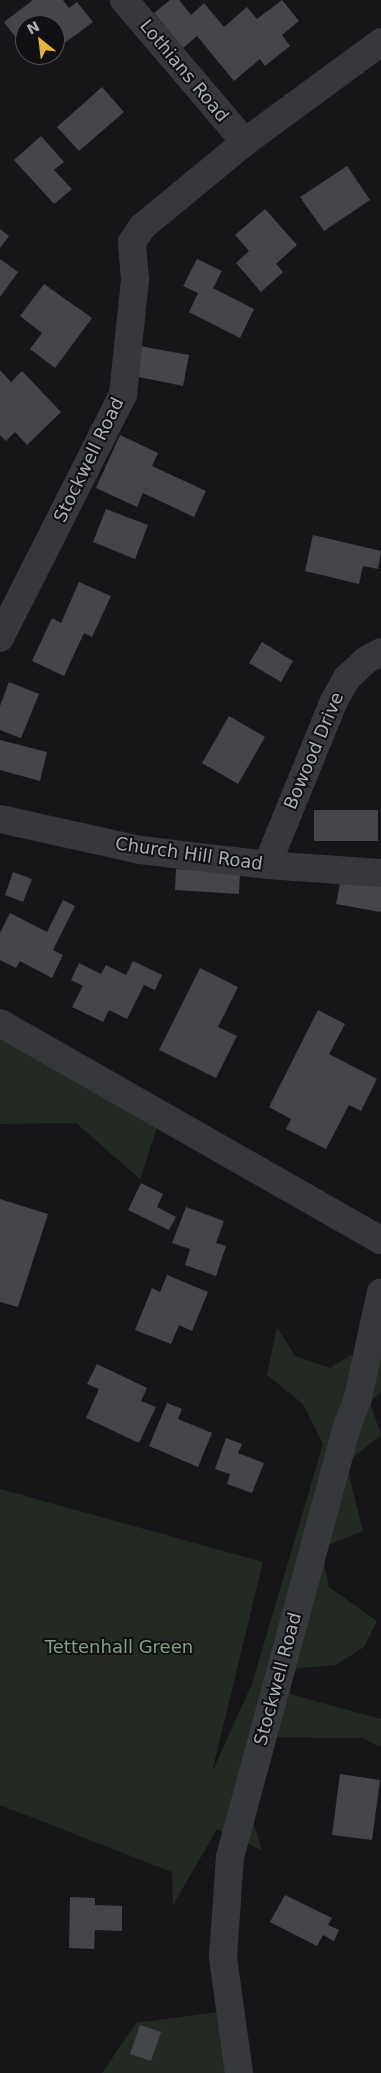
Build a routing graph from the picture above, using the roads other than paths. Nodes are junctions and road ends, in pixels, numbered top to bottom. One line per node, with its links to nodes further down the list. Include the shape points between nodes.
1 (124, 0): 3 (street, Lothians Road)
2 (381, 42): 3 (street, Stockwell Road)
3 (245, 142): 4 (street, Stockwell Road, via 142,228 132,242 135,279 123,394)
4 (0, 638)
5 (381, 652): 7 (street, Bowood Drive, via 366,660 347,678 333,703)
6 (0, 820): 7 (street, Church Hill Road, via 140,850)
7 (267, 865): 8 (street, Church Hill Road)
8 (381, 873)
9 (0, 1022): 10 (street)
10 (381, 1240)
11 (381, 1292): 12 (street, Stockwell Road, via 358,1398 343,1438 230,1857 223,1957)
12 (239, 2073)

